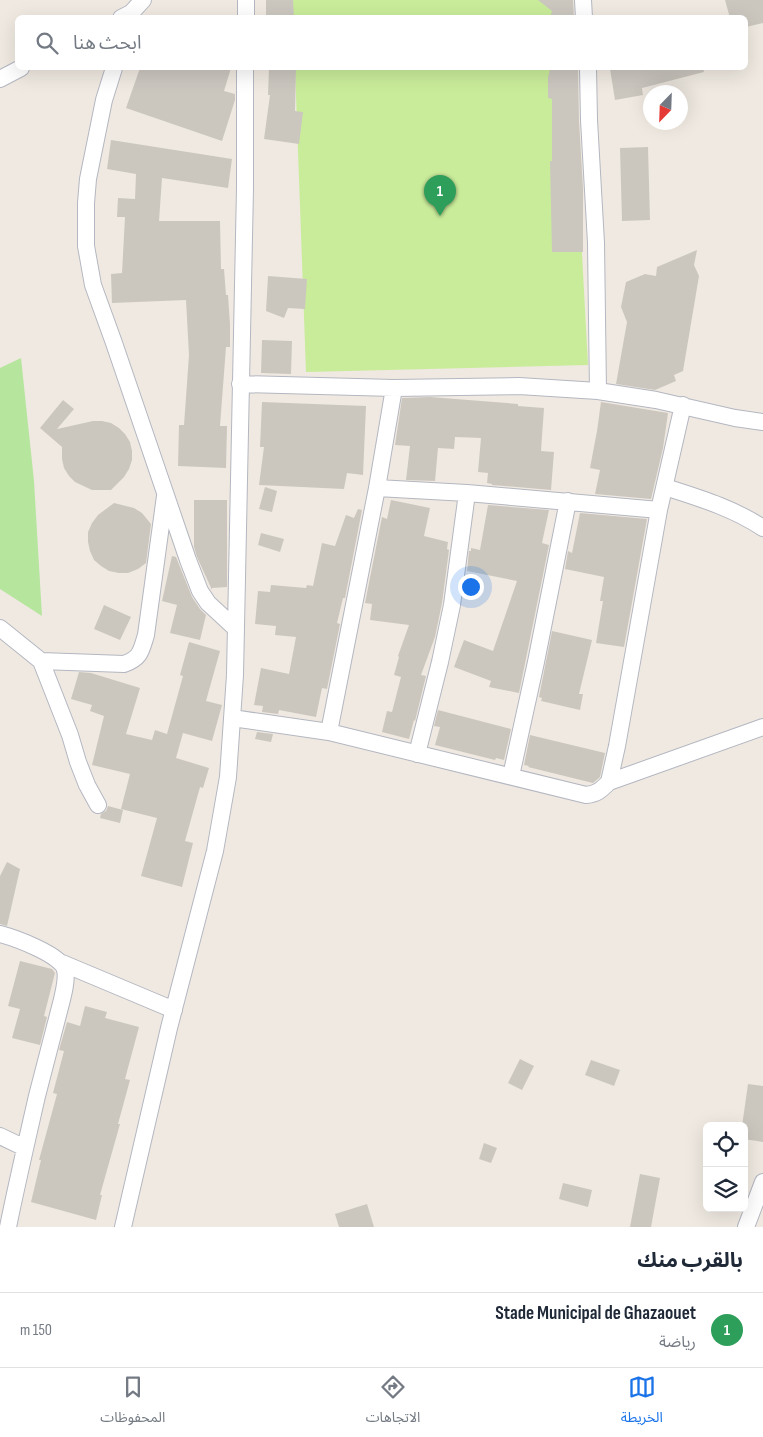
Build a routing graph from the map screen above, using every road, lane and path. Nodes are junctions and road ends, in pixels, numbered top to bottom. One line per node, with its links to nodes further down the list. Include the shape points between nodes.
1 (143, 0): 4 (street)
2 (246, 0): 5 (street)
3 (583, 0): 6 (street)
4 (129, 15)
5 (246, 15)
6 (584, 15)
7 (17, 70): 11 (street)
8 (113, 70): 19 (street, via 88,179 86,246 93,285)
9 (245, 70): 12 (street)
10 (588, 70): 14 (street, via 596,243)
11 (0, 79)
12 (240, 384): 13 (street); 25 (street)
13 (394, 388): 14 (street, via 519,386); 18 (street)
14 (598, 391): 15 (street)
15 (683, 405): 16 (street); 17 (street)
16 (763, 422)
17 (665, 487): 22 (street); 23 (street, via 728,508)
18 (378, 488): 20 (street); 29 (street)
19 (165, 493): 25 (street, via 200,591); 26 (street, via 146,635 140,654 124,664)
20 (467, 493): 21 (street); 30 (street, via 452,606)
21 (568, 501): 22 (street); 31 (street)
22 (659, 510): 32 (street)
23 (763, 528)
24 (0, 628): 26 (street)
25 (235, 628): 27 (street)
26 (41, 661): 33 (street, via 87,785)
27 (232, 718): 29 (street); 36 (street, via 228,777 215,851)
28 (763, 727): 32 (street)
29 (329, 732): 30 (street)
30 (417, 754): 31 (street)
31 (511, 776): 32 (street, via 586,794 600,792)
32 (609, 782)
33 (98, 805)
34 (0, 934): 35 (street)
35 (62, 963): 36 (street); 38 (street, via 66,976 63,996)
36 (174, 1010): 41 (street)
37 (0, 1136): 38 (street)
38 (25, 1148): 40 (street)
39 (763, 1182): 42 (street)
40 (8, 1227)
41 (122, 1227)
42 (746, 1227)

